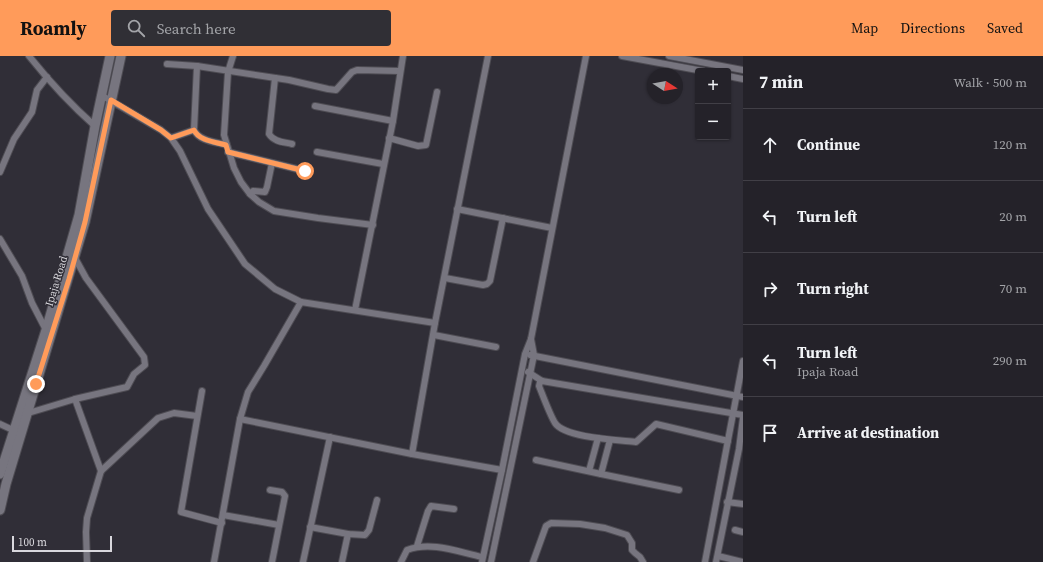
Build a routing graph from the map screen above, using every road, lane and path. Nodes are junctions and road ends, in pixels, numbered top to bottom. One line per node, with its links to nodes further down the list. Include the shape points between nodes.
1 (30, 56): 19 (street)
2 (110, 56): 24 (main road, Ipaja Road)
3 (121, 56): 25 (main road, Ipaja Road)
4 (233, 56): 18 (street)
5 (403, 56): 17 (street)
6 (488, 56): 41 (street)
7 (586, 56): 44 (street)
8 (622, 56): 11 (street)
9 (665, 56): 12 (street)
10 (669, 56): 16 (street)
11 (652, 59): 12 (street)
12 (663, 63): 15 (street)
13 (167, 64): 14 (street)
14 (197, 66): 18 (street); 29 (street)
15 (695, 69)
16 (743, 70)
17 (400, 71): 21 (street, via 357,70 336,90); 27 (street)
18 (228, 72): 21 (street); 33 (street, via 224,135)
19 (47, 77): 28 (street); 39 (street, via 37,90 32,112 14,139)
20 (731, 77): 22 (street)
21 (275, 78): 32 (street, via 269,134 271,138)
22 (743, 79)
23 (437, 92): 31 (street, via 426,145 418,146)
24 (101, 95): 25 (street); 28 (main road, Ipaja Road)
25 (111, 100): 30 (street); 47 (main road, Ipaja Road, via 87,215)
26 (315, 106): 27 (street)
27 (393, 121): 31 (street)
28 (94, 126): 52 (main road, Ipaja Road, via 79,215)
29 (194, 130): 30 (street); 33 (street, via 200,137)
30 (171, 138): 49 (street, via 208,209 245,264 275,288)
31 (389, 138): 37 (street)
32 (292, 144)
33 (226, 145): 34 (street)
34 (228, 152): 36 (street); 40 (street, via 241,182)
35 (317, 152): 37 (street)
36 (272, 163): 38 (street); 40 (street, via 265,192 258,190)
37 (383, 164): 43 (street)
38 (305, 171)
39 (0, 172)
40 (250, 194): 43 (street, via 274,211)
41 (457, 210): 42 (street); 48 (street)
42 (503, 218): 44 (street); 48 (street, via 490,281 483,285)
43 (373, 225): 50 (street)
44 (552, 228): 54 (street)
45 (0, 239): 46 (street)
46 (3, 251): 52 (street, via 22,276)
47 (75, 258): 64 (street, via 86,278 144,357 145,365 134,374 126,386); 66 (main road, Ipaja Road, via 36,384)
48 (445, 278): 51 (street)
49 (301, 302): 50 (street); 70 (street, via 248,392)
50 (355, 310): 51 (street)
51 (436, 323): 53 (street)
52 (46, 330): 66 (main road, Ipaja Road)
53 (434, 335): 55 (street); 78 (street)
54 (531, 339): 56 (street); 57 (street)
55 (496, 348)
56 (525, 354): 57 (street); 59 (street)
57 (534, 355): 60 (street); 63 (street)
58 (743, 361): 63 (street)
59 (522, 370): 60 (street); 80 (street)
60 (531, 373): 61 (street); 109 (street)
61 (542, 381): 65 (street); 74 (street, via 539,386 555,423 568,432)
62 (202, 390): 68 (street)
63 (740, 396): 65 (street)
64 (75, 399): 66 (street); 81 (street)
65 (733, 412): 67 (street); 76 (street)
66 (24, 414): 72 (main road, Ipaja Road); 91 (main road, Ipaja Road)
67 (743, 414)
68 (197, 416): 81 (street, via 174,413 158,418); 93 (street, via 181,512)
69 (743, 418): 77 (street)
70 (240, 419): 73 (street); 92 (street)
71 (0, 424): 72 (street)
72 (15, 431): 83 (main road, Ipaja Road)
73 (330, 437): 78 (street); 95 (street)
74 (598, 438): 75 (street); 82 (street)
75 (610, 440): 76 (street, via 636,442 656,424); 84 (street)
76 (728, 441): 112 (street)
77 (741, 450): 88 (street)
78 (412, 454): 80 (street)
79 (536, 460): 82 (street)
80 (502, 470): 101 (street)
81 (101, 471): 103 (street, via 87,518)
82 (589, 471): 84 (street)
83 (0, 474)
84 (601, 474): 86 (street)
85 (270, 490): 94 (street, via 282,492 285,496)
86 (679, 490)
87 (377, 500): 98 (street, via 369,530 365,535)
88 (727, 502): 89 (street); 100 (street)
89 (743, 504)
90 (454, 509): 99 (street, via 431,506)
91 (0, 510)
92 (223, 515): 93 (street); 94 (street)
93 (222, 523): 104 (street)
94 (279, 525): 105 (street)
95 (310, 527): 98 (street); 106 (street)
96 (735, 530): 97 (street)
97 (743, 532)
98 (348, 534): 107 (street)
99 (417, 546): 101 (street, via 430,546); 108 (street, via 407,550)
100 (717, 559): 102 (street)
101 (482, 560)
102 (735, 561): 113 (street)
103 (87, 562)
104 (214, 562)
105 (272, 562)
106 (304, 562)
107 (342, 562)
108 (401, 562)
109 (491, 562)
110 (533, 562): 111 (street, via 546,526 580,524 627,535 632,543 632,550)
111 (643, 562)
112 (705, 562)
113 (743, 562)

